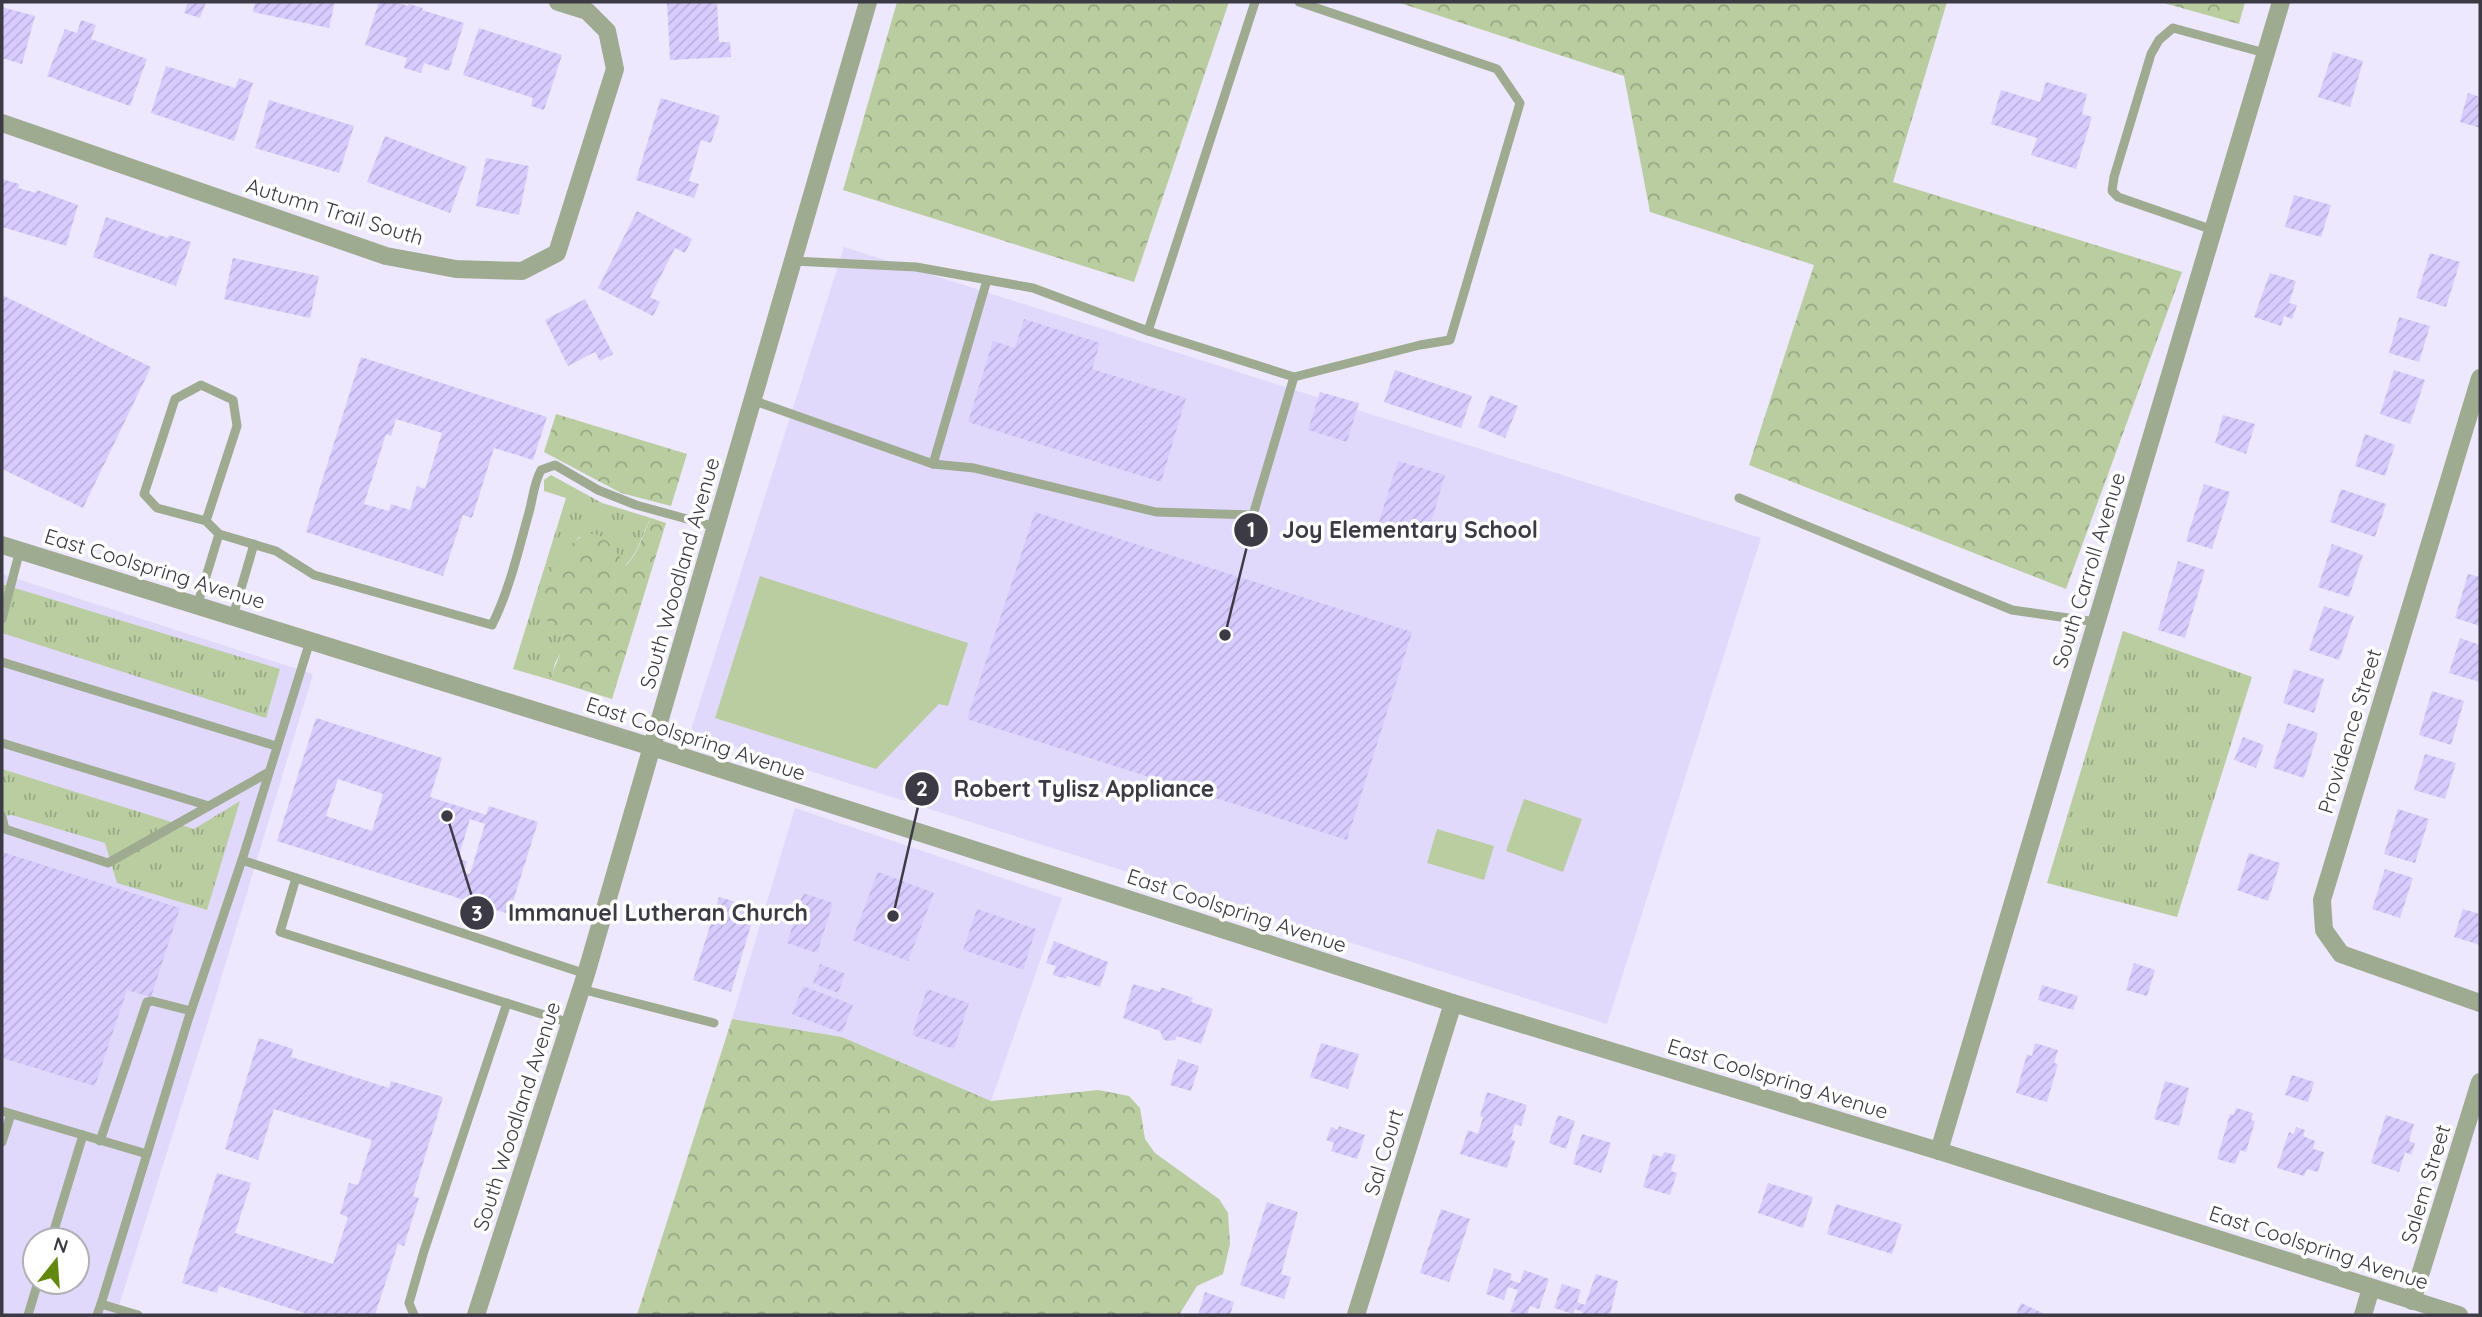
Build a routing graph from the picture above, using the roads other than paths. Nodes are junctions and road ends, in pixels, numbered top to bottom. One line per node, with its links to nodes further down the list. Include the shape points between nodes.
1 (558, 2): 7 (street, Autumn Trail South, via 587,11 607,32 615,69 557,253 522,271 456,269 386,256)
2 (868, 2): 9 (street, South Woodland Avenue)
3 (1255, 2): 11 (lane)
4 (1299, 2): 12 (lane, via 1497,69 1520,103 1450,340)
5 (2281, 2): 6 (street, South Carroll Avenue)
6 (2265, 53): 8 (street, South Carroll Avenue); 8 (lane, via 2173,28 2151,54 2114,177 2112,191 2118,197)
7 (2, 122)
8 (2213, 230): 26 (street, South Carroll Avenue)
9 (793, 261): 10 (lane, via 916,267); 14 (street, South Woodland Avenue)
10 (987, 280): 11 (lane, via 1033,288); 15 (lane)
11 (1149, 331): 12 (lane)
12 (1294, 377): 15 (lane, via 1253,515 1156,512 974,468)
13 (2480, 378): 40 (street, Providence Street, via 2322,900 2324,930 2341,954)
14 (752, 400): 15 (lane); 18 (street, South Woodland Avenue)
15 (933, 464)
16 (1739, 498): 26 (lane, via 2012,610)
17 (206, 521): 17 (lane, via 237,426 233,400 201,385 175,399 144,494 158,508); 19 (lane)
18 (716, 527): 21 (lane, via 636,505 555,465 541,470 492,625 314,575 276,551); 31 (street, South Woodland Avenue)
19 (219, 534): 21 (lane); 23 (lane)
20 (2, 544): 22 (street, East Coolspring Avenue)
21 (254, 544): 24 (lane)
22 (20, 550): 23 (street, East Coolspring Avenue); 25 (lane)
23 (197, 606): 24 (street, East Coolspring Avenue)
24 (233, 616): 27 (street, East Coolspring Avenue)
25 (2, 619)
26 (2096, 622): 49 (street, South Carroll Avenue)
27 (310, 641): 30 (lane); 31 (street, East Coolspring Avenue)
28 (2, 662): 30 (lane)
29 (2, 743): 33 (lane)
30 (276, 746): 32 (lane)
31 (652, 747): 37 (street, South Woodland Avenue); 39 (street, East Coolspring Avenue)
32 (269, 772): 33 (lane); 35 (lane)
33 (209, 806): 34 (lane, via 108,863 5,829)
34 (2, 817)
35 (242, 860): 36 (lane); 41 (lane)
36 (296, 878): 37 (lane); 38 (lane, via 280,932)
37 (584, 981): 42 (street, South Woodland Avenue); 43 (lane)
38 (507, 1003): 42 (lane); 59 (lane, via 409,1303)
39 (1453, 1003): 49 (street, East Coolspring Avenue); 61 (street, Sal Court)
40 (2480, 1003)
41 (191, 1011): 47 (lane, via 147,1002); 50 (lane)
42 (570, 1023): 60 (street, South Woodland Avenue)
43 (714, 1023)
44 (2480, 1082): 54 (street, Salem Street)
45 (6, 1113): 46 (lane); 48 (lane)
46 (83, 1135): 47 (lane); 51 (lane)
47 (100, 1141): 50 (lane)
48 (2, 1142)
49 (1939, 1150): 52 (street, East Coolspring Avenue)
50 (147, 1154): 55 (lane)
51 (55, 1226)
52 (2371, 1288): 54 (street, East Coolspring Avenue); 62 (street)
53 (33, 1296): 56 (lane)
54 (2412, 1301): 63 (street, East Coolspring Avenue)
55 (101, 1304): 57 (lane); 58 (lane)
56 (27, 1315)
57 (97, 1315)
58 (137, 1315)
59 (414, 1315)
60 (476, 1315)
61 (1356, 1315)
62 (2363, 1315)
63 (2459, 1315)

